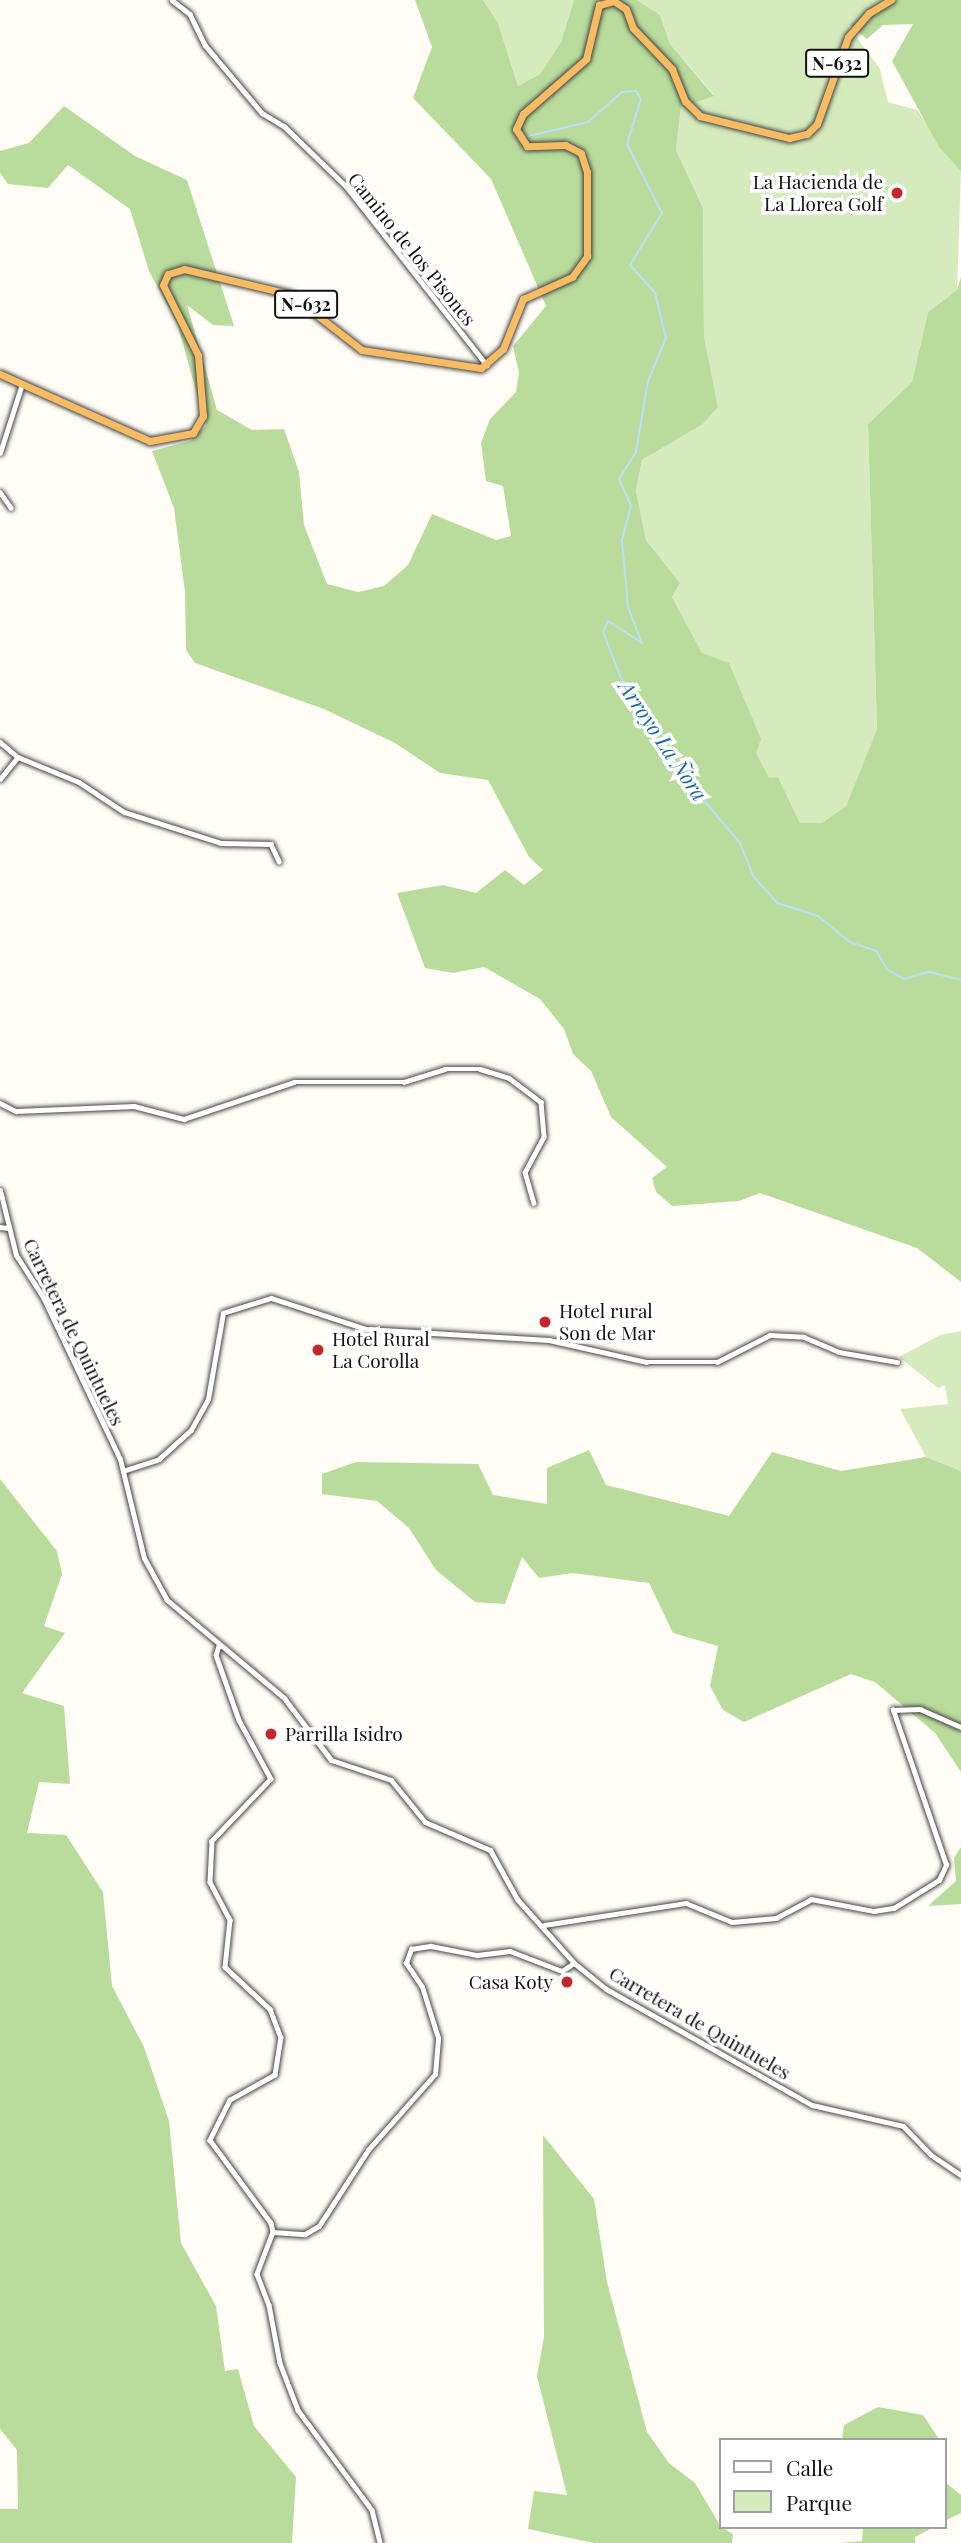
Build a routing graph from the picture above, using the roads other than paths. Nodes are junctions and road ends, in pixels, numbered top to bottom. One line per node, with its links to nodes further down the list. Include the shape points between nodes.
1 (172, 0): 3 (street, Camino de los Pisones, via 190,14 205,45 262,113 284,126 346,186)
2 (891, 0): 3 (highway, N-632, via 848,37 820,119 801,136 769,135 700,116 685,101 672,69 645,45 626,9 614,1 599,5 581,65 518,121 519,141 527,146 565,145 581,153 587,172 590,243 572,276 523,299 503,349)
3 (488, 365): 5 (highway, N-632, via 471,369 362,350 290,294 175,269 163,285 194,340 203,398 203,416 193,433 150,441)
4 (0, 374): 5 (highway, N-632)
5 (22, 384): 6 (street)
6 (0, 453)
7 (0, 492): 8 (street)
8 (10, 508)
9 (0, 742): 10 (street)
10 (18, 757): 11 (street); 12 (street, via 79,782 124,812 221,843 271,844)
11 (0, 779)
12 (279, 861)
13 (0, 1103): 15 (street, via 16,1111 134,1106 184,1119 294,1082 404,1082 445,1069 480,1069 509,1078 541,1102 544,1137 525,1172)
14 (0, 1190): 17 (street, Carretera de Quintueles)
15 (534, 1203)
16 (0, 1227): 17 (street)
17 (9, 1228): 19 (street, Carretera de Quintueles, via 16,1255 43,1297)
18 (897, 1362): 19 (street, via 839,1352 804,1337 770,1335 717,1362 647,1362 549,1340 366,1329 271,1298 223,1313 208,1399 191,1430 159,1459)
19 (122, 1471): 20 (street, Carretera de Quintueles, via 155,1583)
20 (219, 1646): 22 (street, Carretera de Quintueles, via 294,1707 331,1760 391,1780 425,1822 491,1850 517,1899); 25 (street, via 216,1655 239,1720 271,1779 212,1841 210,1882 230,1920 225,1967 270,2009 281,2037 275,2075 229,2100 210,2140 225,2166 244,2180)
21 (961, 1727): 22 (street, via 919,1709 893,1710 946,1865 939,1880 894,1908 874,1911 811,1899 776,1917 732,1922 686,1903)
22 (544, 1925): 23 (street, Carretera de Quintueles)
23 (574, 1963): 24 (street, Carretera de Quintueles, via 629,2004 812,2105 903,2126 931,2155); 25 (street, via 562,1971 510,1951 477,1955 431,1946 411,1949 406,1963 422,1987 438,2038 435,2074 391,2120 319,2225 304,2234)
24 (961, 2175)
25 (273, 2232): 26 (street, via 257,2274 269,2305 280,2363 298,2410 372,2510)
26 (380, 2543)

